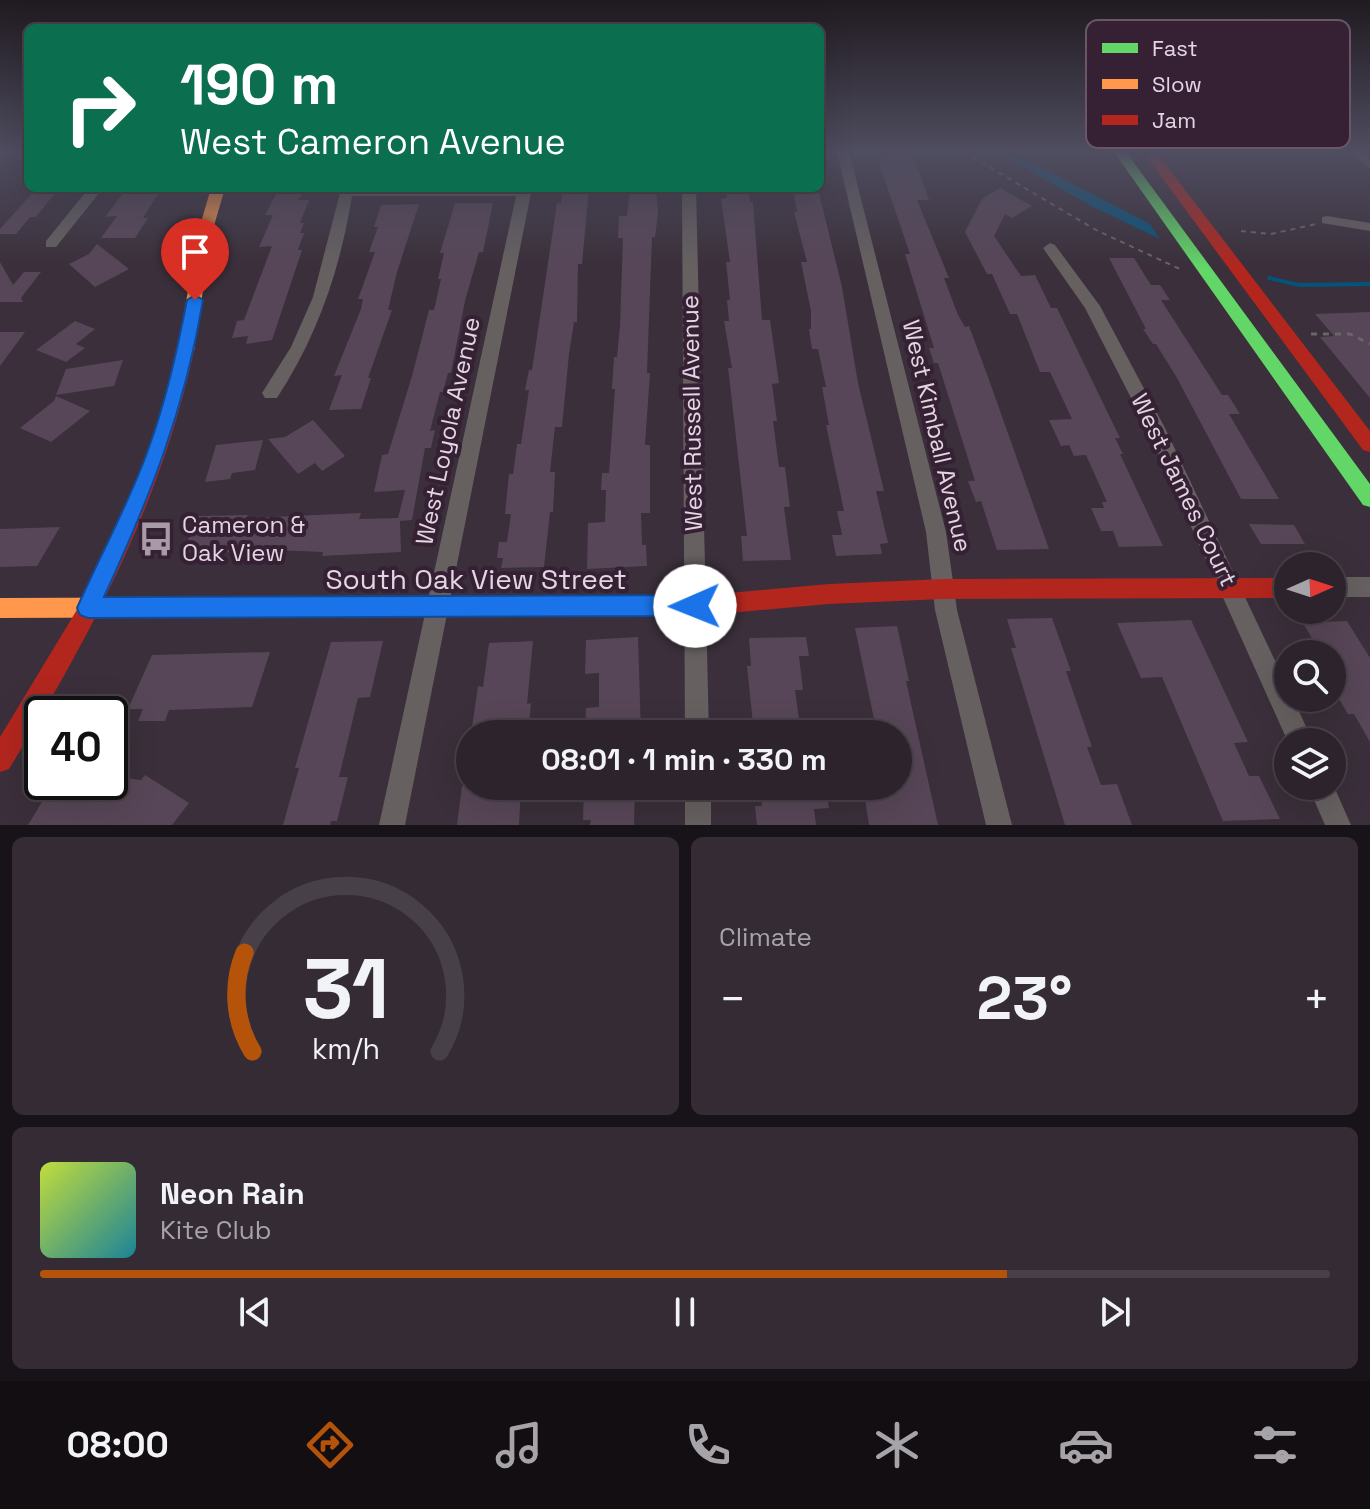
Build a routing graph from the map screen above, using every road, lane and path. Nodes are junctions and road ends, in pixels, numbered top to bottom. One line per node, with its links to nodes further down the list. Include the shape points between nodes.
1 (852, 190): 25 (street, West Kimball Avenue, via 936,532)
2 (1029, 190): 15 (path, via 1096,230)
3 (1148, 190): 20 (street)
4 (1178, 190): 19 (street)
5 (93, 192): 13 (street)
6 (217, 192): 29 (street, via 168,418 128,524)
7 (346, 192): 18 (street, via 323,295 293,364)
8 (524, 192): 27 (street, West Loyola Avenue)
9 (689, 192): 26 (street, West Russell Avenue)
10 (1327, 220): 11 (street); 12 (path, via 1271,234)
11 (1370, 227)
12 (1241, 231)
13 (51, 244)
14 (1050, 248): 23 (street, West James Court, via 1092,306)
15 (1183, 271)
16 (1311, 334): 17 (path, via 1350,334)
17 (1370, 344)
18 (271, 393)
19 (1370, 445)
20 (1370, 499)
21 (1346, 587): 22 (street)
22 (1370, 587)
23 (1232, 588): 24 (street, South Oak View Street); 25 (street, South Oak View Street); 31 (street, West James Court)
24 (1274, 588)
25 (943, 589): 26 (street, South Oak View Street); 37 (street, West Kimball Avenue)
26 (695, 606): 27 (street, South Oak View Street); 30 (street, West Russell Avenue)
27 (438, 607): 29 (street, South Oak View Street); 35 (street, West Loyola Avenue)
28 (0, 608): 29 (street, South Oak View Street)
29 (88, 608): 32 (street)
30 (697, 720)
31 (1295, 728)
32 (0, 760)
33 (698, 800): 36 (street)
34 (1327, 800): 38 (street)
35 (392, 825)
36 (698, 825)
37 (999, 825)
38 (1338, 825)

